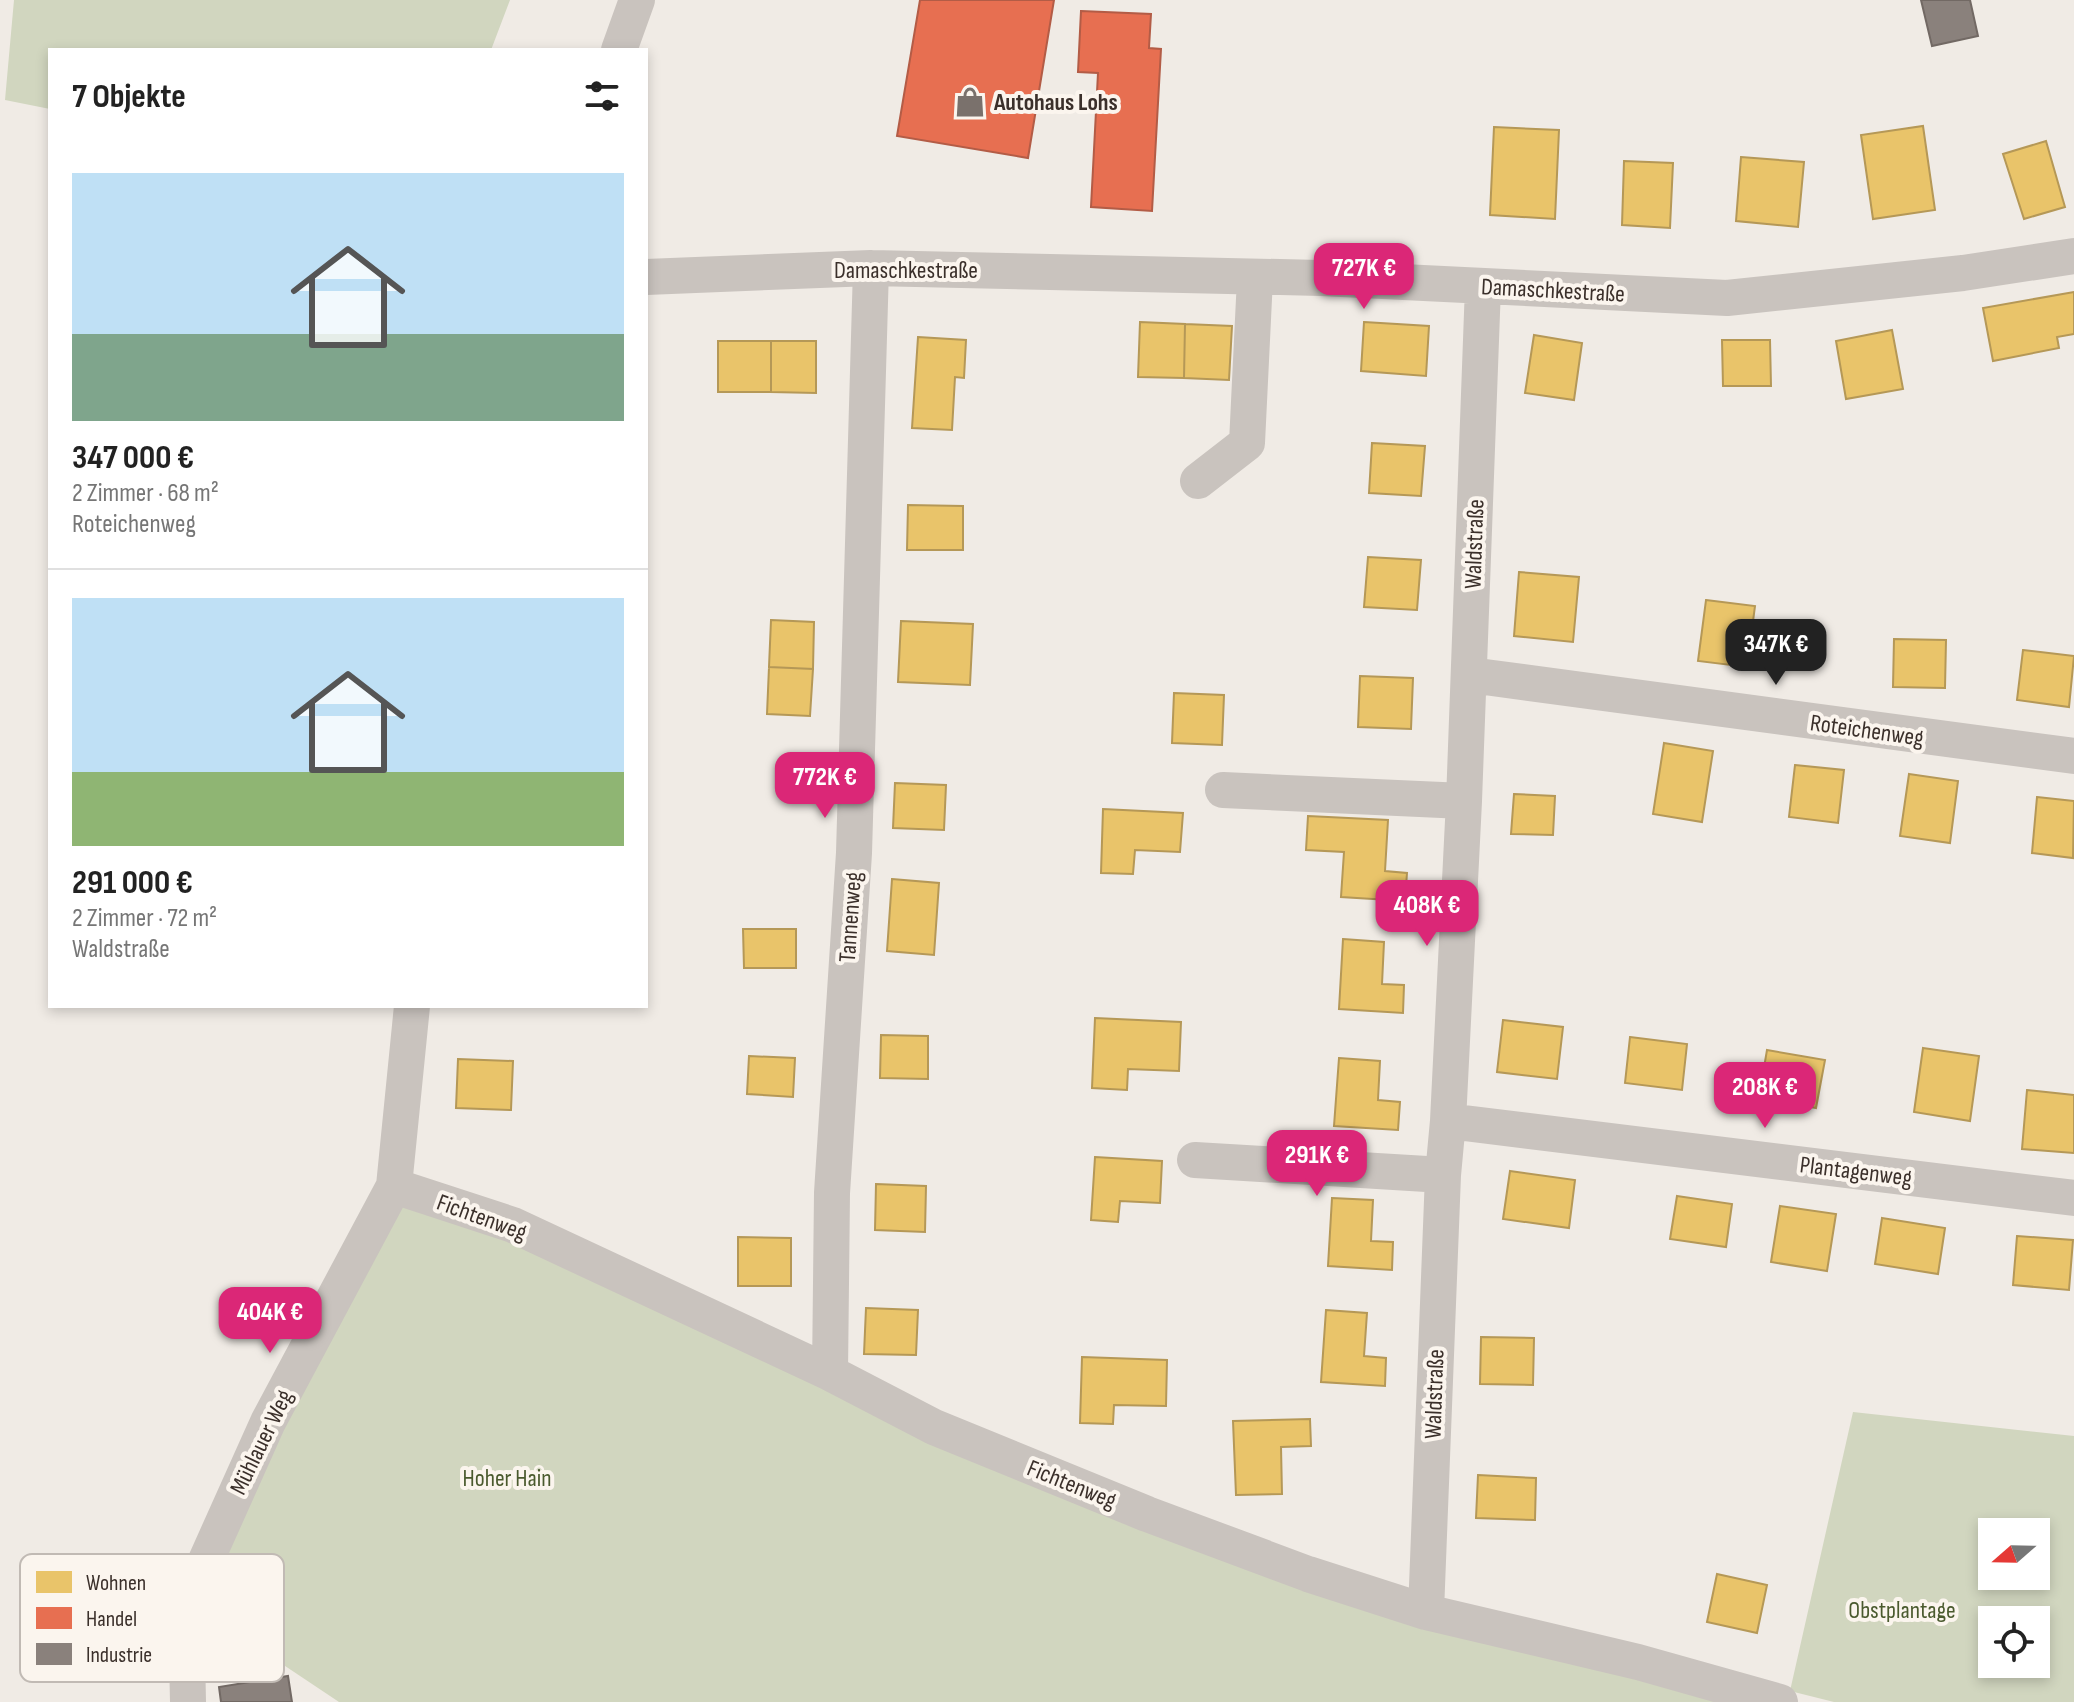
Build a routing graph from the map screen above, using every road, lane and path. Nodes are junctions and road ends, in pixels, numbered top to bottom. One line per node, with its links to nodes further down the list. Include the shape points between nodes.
1 (637, 0): 2 (street)
2 (620, 48)
3 (2074, 256): 7 (street, Damaschkestraße, via 1727,298)
4 (871, 268): 5 (street, Damaschkestraße); 6 (street, Damaschkestraße); 19 (street, Tannenweg, via 854,853 832,1193)
5 (648, 277)
6 (1255, 278): 7 (street, Damaschkestraße); 8 (street, via 1247,443)
7 (1483, 286): 9 (street, Waldstraße)
8 (1198, 481)
9 (1470, 675): 10 (street, Roteichenweg); 12 (street, Waldstraße)
10 (2074, 756)
11 (1223, 790): 12 (street)
12 (1464, 801): 14 (street, Waldstraße)
13 (412, 1008): 17 (street, Mühlauer Weg)
14 (1448, 1121): 16 (street, Waldstraße); 18 (street, Plantagenweg)
15 (1195, 1160): 16 (street)
16 (1443, 1175): 21 (street, Waldstraße)
17 (394, 1186): 19 (street, Fichtenweg, via 513,1225); 20 (street, Mühlauer Weg, via 268,1422)
18 (2074, 1198)
19 (830, 1373): 21 (street, Fichtenweg, via 934,1427 1147,1514)
20 (209, 1554)
21 (1426, 1612): 24 (street, Fichtenweg)
22 (188, 1682): 23 (street, Mühlauer Weg)
23 (188, 1702)
24 (1780, 1702)

